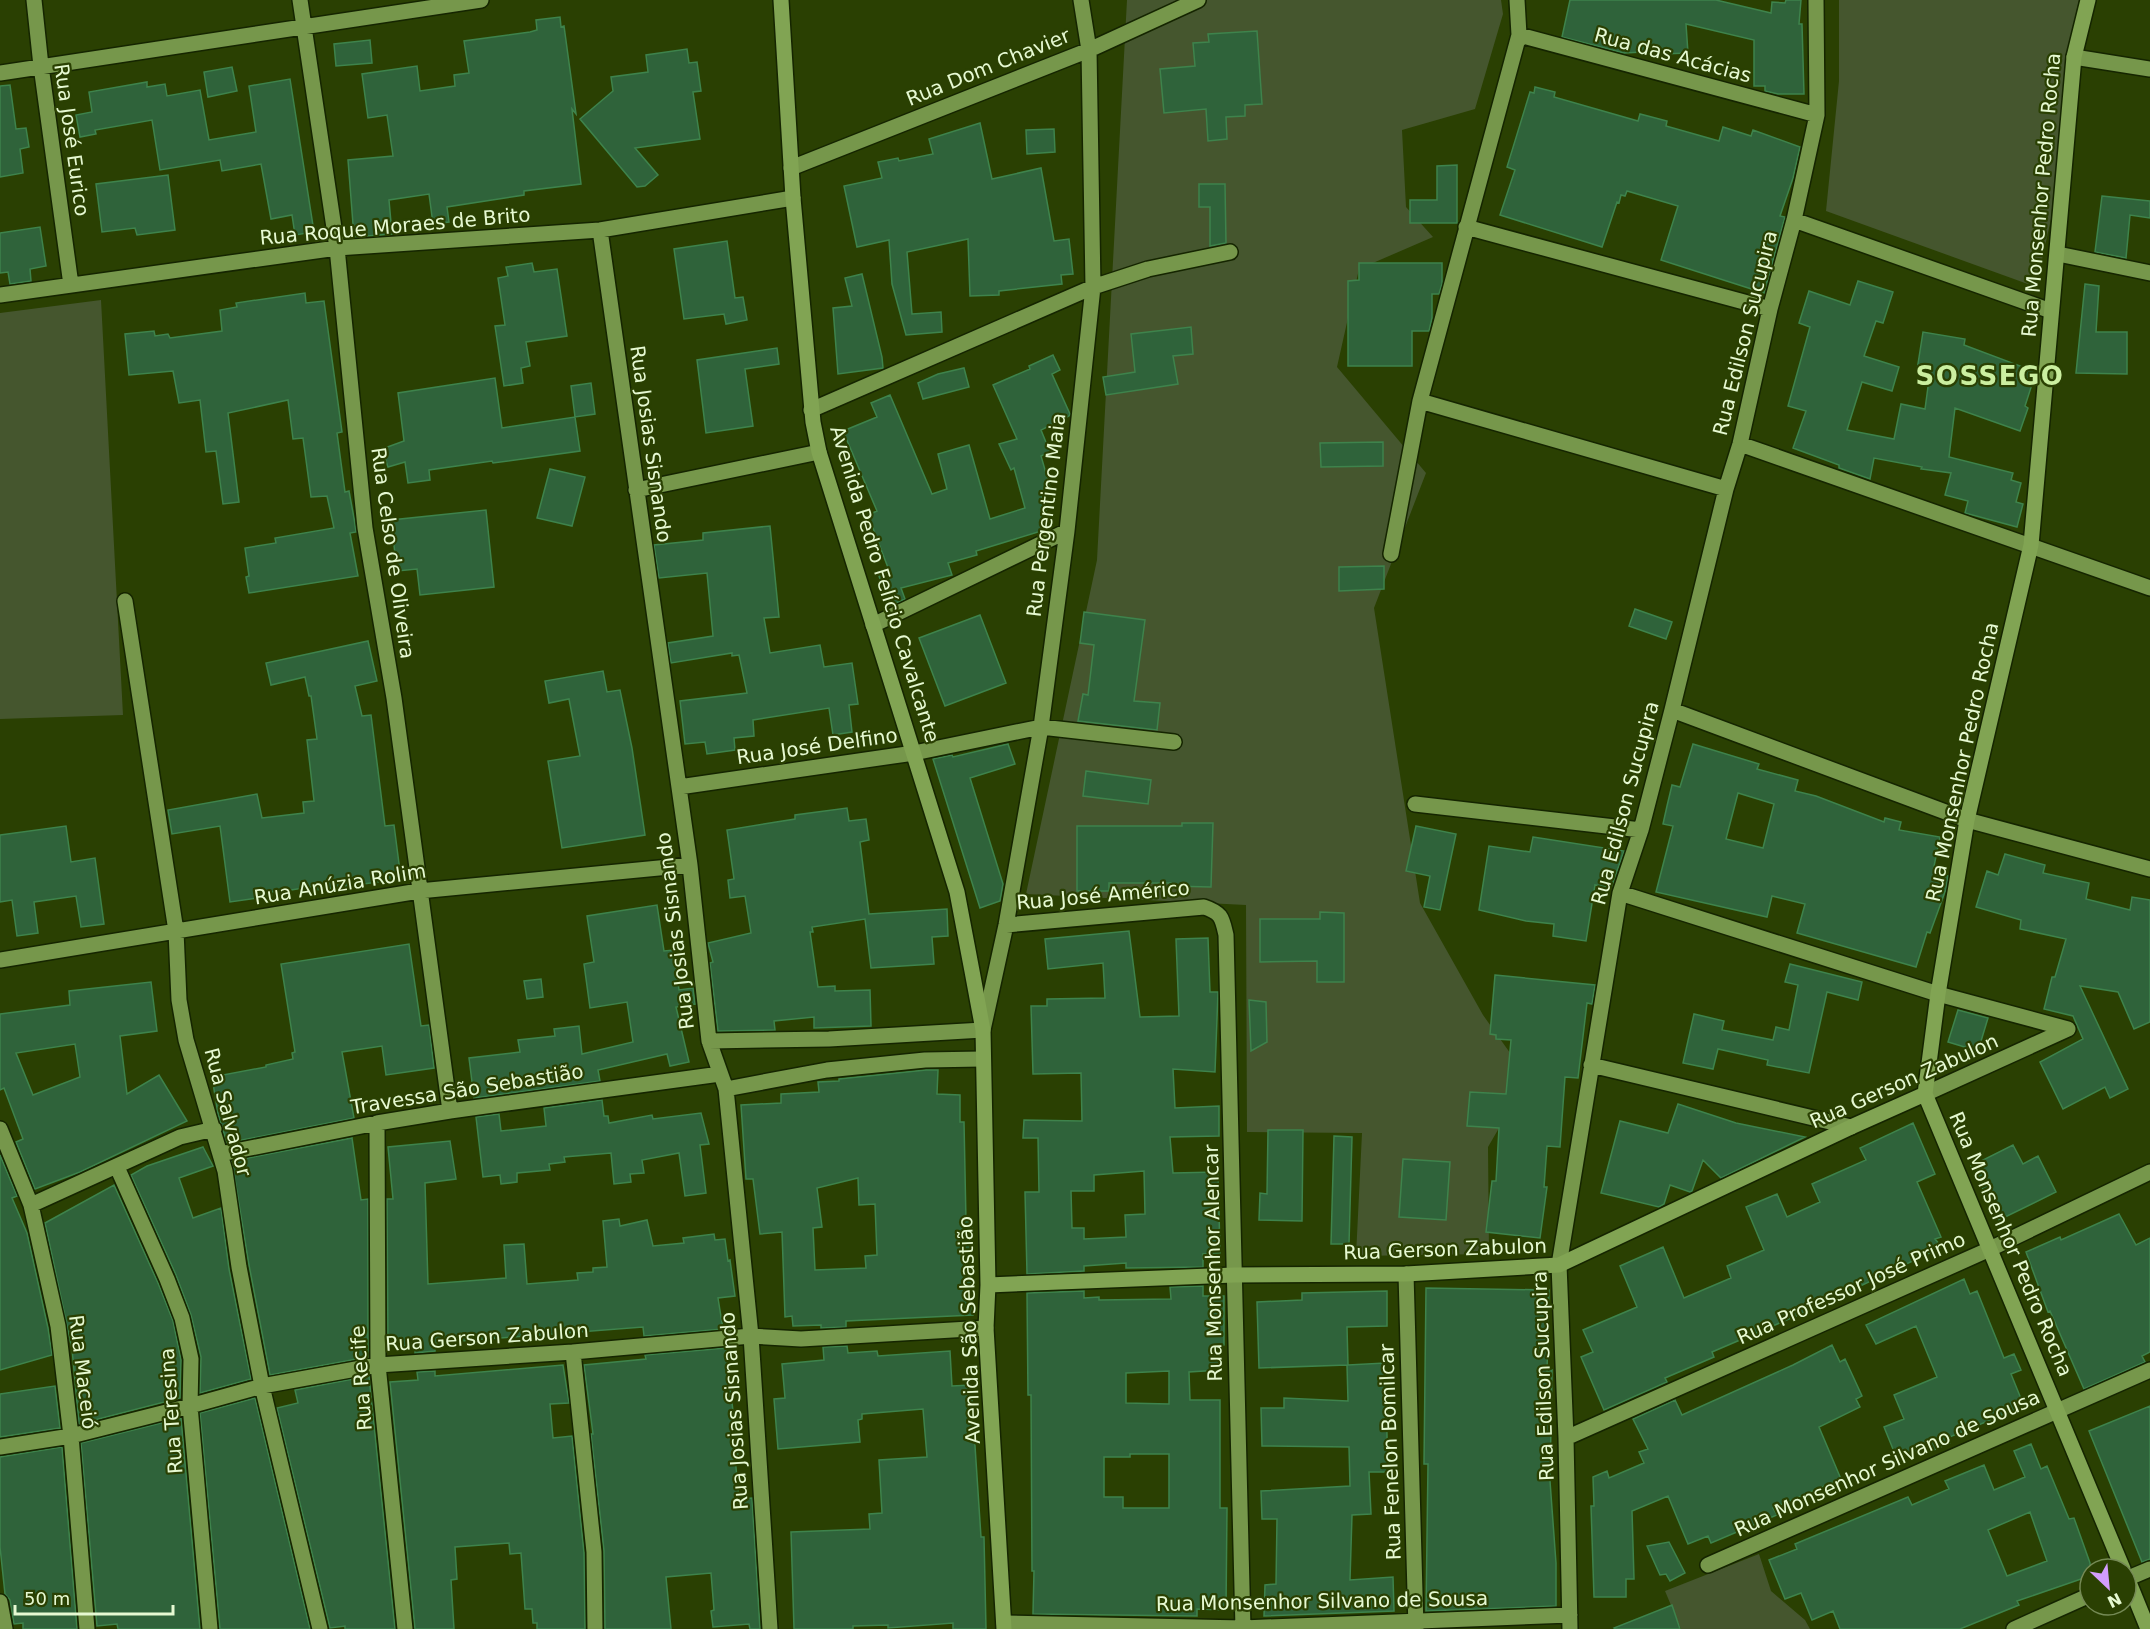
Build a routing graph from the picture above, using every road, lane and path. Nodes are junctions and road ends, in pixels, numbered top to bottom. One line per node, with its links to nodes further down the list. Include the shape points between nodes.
1 (34, 0): 14 (street, Rua José Eurico)
2 (300, 0): 10 (street, Rua Celso de Oliveira)
3 (481, 0): 10 (street)
4 (781, 0): 18 (street, Avenida Pedro Felício Cavalcante)
5 (1081, 0): 12 (street, Rua Pergentino Maia)
6 (1198, 0): 12 (street, Rua Dom Chavier)
7 (1517, 0): 11 (street)
8 (1816, 0): 17 (street, Rua Edilson Sucupira)
9 (2088, 0): 13 (street, Rua Monsenhor Pedro Rocha)
10 (304, 26): 14 (street); 23 (street, Rua Celso de Oliveira)
11 (1519, 35): 17 (street, Rua das Acácias); 21 (street)
12 (1089, 50): 18 (street, Rua Dom Chavier); 28 (street, Rua Pergentino Maia)
13 (2074, 57): 15 (street); 25 (street, Rua Monsenhor Pedro Rocha)
14 (41, 66): 16 (street); 27 (street, Rua José Eurico)
15 (2150, 69)
16 (0, 73)
17 (1817, 115): 20 (street, Rua Edilson Sucupira)
18 (791, 168): 19 (street, Avenida Pedro Felício Cavalcante)
19 (793, 198): 22 (street, Rua Roque Moraes de Brito); 33 (street, Avenida Pedro Felício Cavalcante)
20 (1794, 220): 30 (street, Rua Edilson Sucupira); 31 (street)
21 (1467, 227): 30 (street); 32 (street)
22 (600, 230): 23 (street, Rua Roque Moraes de Brito); 36 (street, Rua Josias Sisnando)
23 (337, 248): 27 (street, Rua Roque Moraes de Brito); 54 (street, Rua Celso de Oliveira, via 365,528 394,698)
24 (1230, 252): 28 (street, via 1148,268)
25 (2058, 254): 26 (street); 31 (street, Rua Monsenhor Pedro Rocha)
26 (2150, 273)
27 (71, 285): 29 (street, Rua Roque Moraes de Brito)
28 (1093, 287): 33 (street); 38 (street, Rua Pergentino Maia)
29 (0, 295)
30 (1770, 309): 34 (street, Rua Edilson Sucupira)
31 (2051, 311): 39 (street, Rua Monsenhor Pedro Rocha)
32 (1420, 401): 37 (street); 40 (street)
33 (811, 410): 35 (street, Avenida Pedro Felício Cavalcante)
34 (1740, 444): 37 (street, Rua Edilson Sucupira); 39 (street)
35 (819, 452): 36 (street); 43 (street, Avenida Pedro Felício Cavalcante)
36 (636, 489): 48 (street, Rua Josias Sisnando)
37 (1726, 489): 44 (street, Rua Edilson Sucupira)
38 (1067, 531): 43 (street); 45 (street, Rua Pergentino Maia)
39 (2031, 545): 41 (street); 50 (street, Rua Monsenhor Pedro Rocha)
40 (1391, 554)
41 (2150, 588)
42 (126, 601): 58 (street, Rua Salvador)
43 (873, 625): 47 (street, Avenida Pedro Felício Cavalcante)
44 (1672, 710): 50 (street); 51 (street, Rua Edilson Sucupira)
45 (1041, 727): 46 (street, Rua José Delfino); 47 (street, Rua José Delfino); 57 (street, Rua Pergentino Maia)
46 (1174, 742)
47 (914, 753): 48 (street, Rua José Delfino); 61 (street, Avenida Pedro Felício Cavalcante, via 957,892)
48 (679, 787): 52 (street, Rua Josias Sisnando)
49 (1415, 804): 51 (street)
50 (1967, 820): 53 (street); 60 (street, Rua Monsenhor Pedro Rocha)
51 (1641, 830): 55 (street, Rua Edilson Sucupira)
52 (690, 866): 54 (street, Rua Anúzia Rolim); 62 (street, Rua Josias Sisnando)
53 (2150, 869)
54 (419, 891): 58 (street, Rua Anúzia Rolim); 67 (street, Rua Celso de Oliveira)
55 (1620, 893): 60 (street); 64 (street, Rua Edilson Sucupira)
56 (1204, 907): 57 (street, Rua José Américo); 79 (street, Rua Monsenhor Alencar, via 1217,911 1226,935)
57 (1006, 925): 61 (street, Rua Pergentino Maia)
58 (176, 931): 59 (street, Rua Anúzia Rolim); 71 (street, Rua Salvador, via 179,1000 186,1040)
59 (0, 960)
60 (1938, 993): 66 (street, Rua Monsenhor Pedro Rocha); 66 (street, Rua Gerson Zabulon, via 2068,1029)
61 (983, 1030): 62 (street); 63 (street, Avenida São Sebastião)
62 (709, 1041): 65 (street, Rua Josias Sisnando)
63 (982, 1059): 65 (street, Travessa São Sebastião, via 925,1060); 80 (street, Avenida São Sebastião)
64 (1591, 1065): 69 (street); 77 (street, Rua Edilson Sucupira)
65 (723, 1082): 67 (street, Travessa São Sebastião); 82 (street, Rua Josias Sisnando)
66 (1925, 1094): 69 (street, Rua Gerson Zabulon); 76 (street, Rua Monsenhor Pedro Rocha)
67 (450, 1111): 68 (street, Travessa São Sebastião)
68 (377, 1123): 72 (street, Travessa São Sebastião); 84 (street, Rua Recife)
69 (1851, 1127): 77 (street, Rua Gerson Zabulon)
70 (0, 1129): 75 (street, Rua Maceió)
71 (214, 1129): 72 (street, Rua Salvador); 73 (street, via 180,1137)
72 (220, 1154): 86 (street, Rua Salvador)
73 (117, 1167): 75 (street); 87 (street, Rua Teresina, via 182,1318 190,1359)
74 (2150, 1172): 76 (street, Rua Professor José Primo)
75 (31, 1205): 89 (street, Rua Maceió, via 58,1326)
76 (1990, 1249): 88 (street, Rua Monsenhor Pedro Rocha); 90 (street, Rua Professor José Primo)
77 (1560, 1266): 78 (street, Rua Gerson Zabulon); 90 (street, Rua Edilson Sucupira)
78 (1406, 1274): 79 (street, Rua Gerson Zabulon); 98 (street, Rua Fenelon Bomilcar)
79 (1234, 1275): 80 (street, Rua Gerson Zabulon); 100 (street, Rua Monsenhor Alencar)
80 (988, 1285): 81 (street, Avenida São Sebastião)
81 (986, 1328): 82 (street, Rua Gerson Zabulon, via 801,1339); 99 (street, Avenida São Sebastião)
82 (751, 1336): 83 (street, Rua Gerson Zabulon); 107 (street, Rua Josias Sisnando)
83 (573, 1353): 84 (street, Rua Gerson Zabulon); 106 (street, via 594,1552)
84 (378, 1365): 86 (street, Rua Gerson Zabulon); 105 (street, Rua Recife)
85 (2150, 1370): 88 (street, Rua Monsenhor Silvano de Sousa)
86 (262, 1386): 87 (street, Rua Gerson Zabulon); 104 (street, Rua Salvador)
87 (190, 1406): 89 (street, Rua Gerson Zabulon); 103 (street, Rua Teresina)
88 (2057, 1411): 92 (street, Rua Monsenhor Pedro Rocha); 93 (street, Rua Monsenhor Silvano de Sousa)
89 (70, 1436): 91 (street, Rua Gerson Zabulon); 102 (street, Rua Maceió)
90 (1566, 1438): 97 (street, Rua Edilson Sucupira)
91 (0, 1447)
92 (2118, 1557)
93 (1708, 1564)
94 (2078, 1600): 108 (street)
95 (0, 1602): 101 (street)
96 (2138, 1604): 109 (street, Rua Monsenhor Pedro Rocha)
97 (1570, 1622): 98 (street, Rua Monsenhor Silvano de Sousa)
98 (1416, 1624): 100 (street, Rua Monsenhor Silvano de Sousa)
99 (1004, 1626): 100 (street, Rua Monsenhor Silvano de Sousa)
100 (1243, 1628)
101 (5, 1629)
102 (87, 1629)
103 (210, 1629)
104 (320, 1629)
105 (405, 1629)
106 (595, 1629)
107 (771, 1629)
108 (2014, 1629)
109 (2148, 1629)

